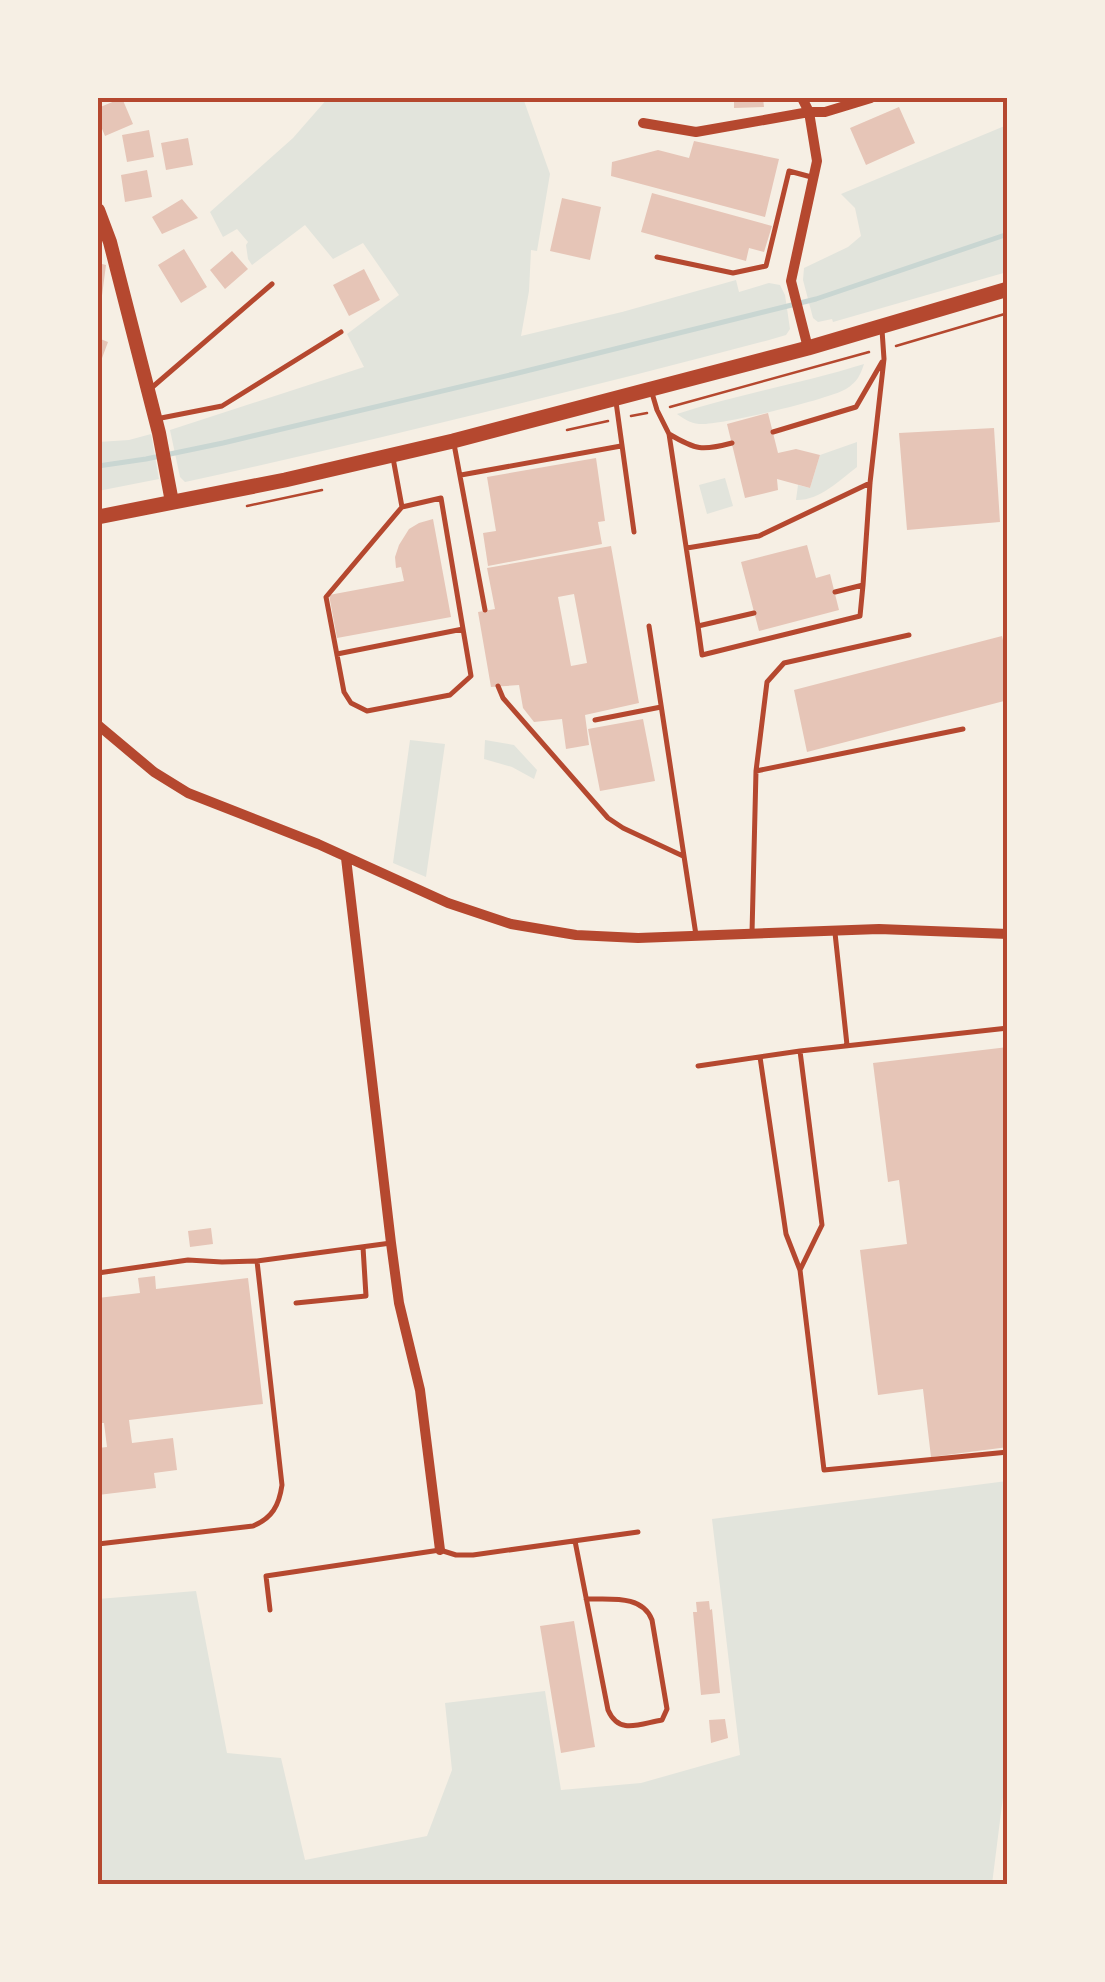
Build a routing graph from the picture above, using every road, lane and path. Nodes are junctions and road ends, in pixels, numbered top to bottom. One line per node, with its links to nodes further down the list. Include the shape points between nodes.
1 (802, 98): 3 (street)
2 (870, 98): 3 (street)
3 (808, 112): 4 (street, via 696,132); 5 (street)
4 (644, 123)
5 (815, 178): 7 (lane, via 788,170 766,266 733,273); 14 (street, via 791,281)
6 (98, 210): 18 (street)
7 (657, 257)
8 (272, 284): 18 (lane)
9 (1008, 290): 11 (main road)
10 (1008, 313): 13 (path)
11 (882, 327): 14 (main road); 16 (lane)
12 (341, 332): 23 (lane, via 222,406)
13 (906, 343)
14 (808, 348): 17 (main road)
15 (868, 352): 20 (path)
16 (884, 359): 24 (lane, via 856,407); 31 (lane)
17 (651, 390): 19 (main road); 25 (lane)
18 (148, 391): 23 (street)
19 (615, 399): 26 (main road); 28 (lane)
20 (674, 406)
21 (639, 414): 22 (path)
22 (628, 417)
23 (158, 426): 32 (street)
24 (772, 432)
25 (669, 434): 27 (lane, via 705,450); 36 (lane)
26 (454, 441): 29 (main road); 30 (lane)
27 (732, 443)
28 (622, 446): 30 (lane); 35 (lane)
29 (392, 455): 32 (main road); 33 (lane)
30 (461, 475): 39 (lane)
31 (870, 483): 36 (lane, via 760,536); 37 (lane)
32 (172, 502): 34 (main road)
33 (402, 507): 43 (lane, via 440,498); 45 (lane, via 326,597)
34 (98, 516)
35 (634, 532)
36 (687, 548): 42 (lane)
37 (863, 586): 38 (lane); 42 (lane, via 860,616 744,645 702,655)
38 (835, 592)
39 (485, 610)
40 (754, 613): 42 (lane)
41 (649, 626): 47 (lane)
42 (698, 626)
43 (463, 630): 45 (lane); 45 (lane, via 471,676 450,695 358,708 344,692)
44 (909, 635): 51 (lane, via 784,663 767,682)
45 (336, 654)
46 (498, 686): 52 (lane, via 608,818)
47 (661, 707): 48 (lane); 52 (lane)
48 (595, 720)
49 (98, 726): 53 (street, via 188,793)
50 (963, 729): 51 (lane)
51 (756, 772): 55 (lane)
52 (684, 856): 57 (lane)
53 (346, 858): 57 (street, via 512,924 576,936); 63 (street)
54 (835, 930): 55 (street); 56 (street); 59 (lane)
55 (752, 933): 57 (street)
56 (1008, 934)
57 (697, 936)
58 (1008, 1028): 59 (lane)
59 (846, 1045): 60 (lane)
60 (800, 1050): 61 (lane); 66 (lane, via 822,1225)
61 (760, 1057): 62 (lane); 66 (lane, via 786,1234)
62 (698, 1066)
63 (391, 1243): 64 (lane); 73 (street, via 420,1390)
64 (363, 1247): 65 (lane); 68 (lane, via 366,1296)
65 (256, 1261): 67 (lane, via 188,1260); 72 (lane, via 280,1500 265,1521 252,1526)
66 (800, 1270): 69 (lane, via 824,1470)
67 (98, 1274)
68 (296, 1303)
69 (1008, 1452)
70 (638, 1532): 71 (lane)
71 (574, 1540): 73 (lane, via 473,1556); 74 (lane)
72 (98, 1544)
73 (440, 1550): 75 (lane, via 266,1576)
74 (586, 1600): 74 (lane, via 613,1721 628,1726 662,1720 667,1709 649,1612 626,1600)
75 (270, 1610)

